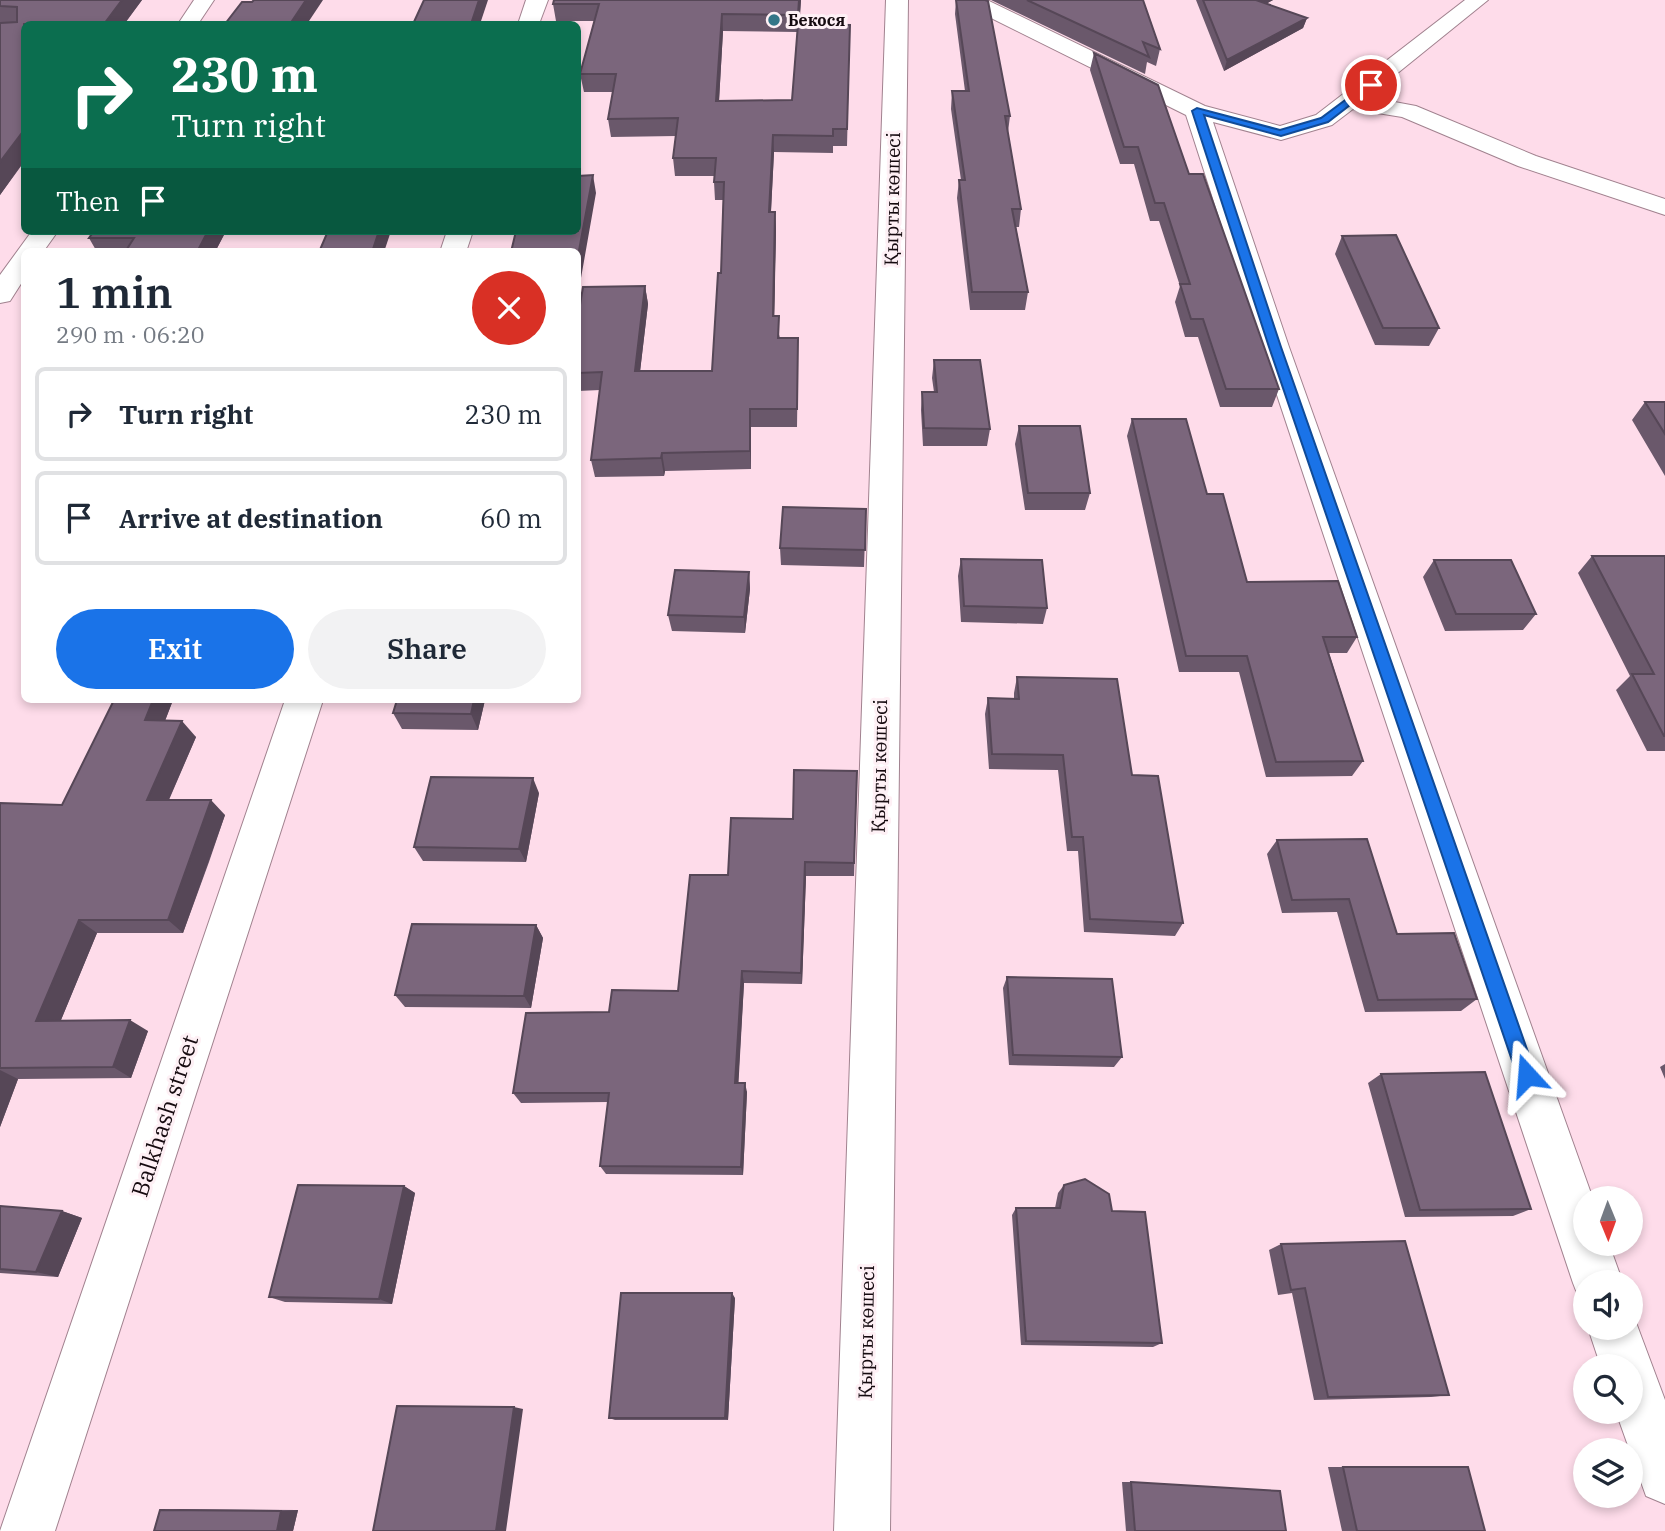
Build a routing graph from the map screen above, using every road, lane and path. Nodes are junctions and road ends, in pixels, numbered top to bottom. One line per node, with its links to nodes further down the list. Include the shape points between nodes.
1 (204, 0): 6 (street)
2 (537, 0): 7 (street)
3 (897, 0): 18 (street, Қырты көшесі)
4 (970, 0): 9 (street)
5 (1478, 0): 8 (street)
6 (190, 21)
7 (530, 21)
8 (1350, 102): 9 (street, via 1324,120 1281,133); 10 (street, via 1408,111 1527,161)
9 (1197, 111): 14 (street)
10 (1665, 207)
11 (21, 264): 12 (street)
12 (0, 295)
13 (303, 703): 17 (street, Balkhash street)
14 (1594, 1270)
15 (1643, 1413): 16 (street)
16 (1665, 1477)
17 (27, 1531)
18 (862, 1531)

